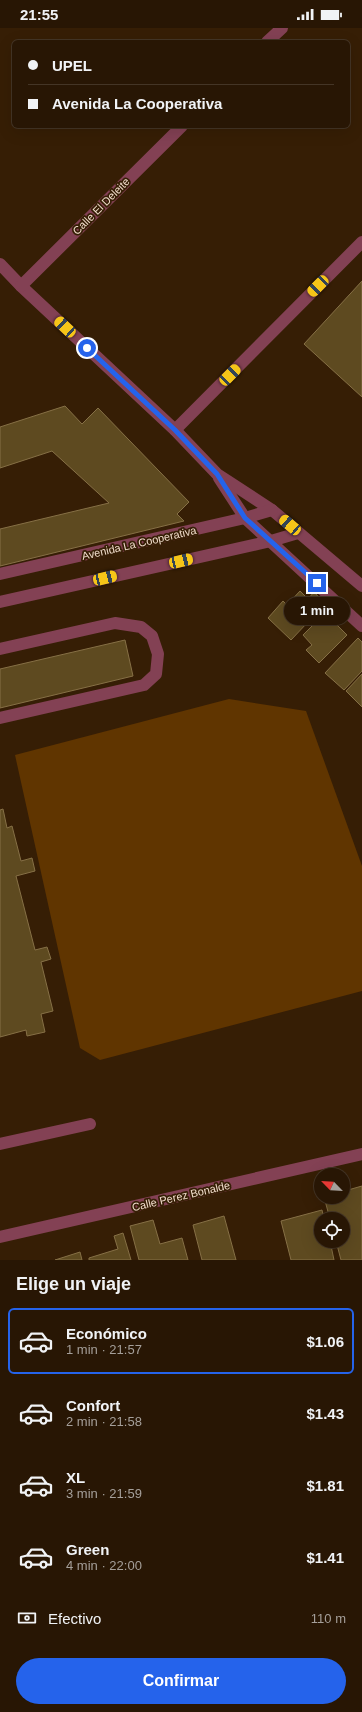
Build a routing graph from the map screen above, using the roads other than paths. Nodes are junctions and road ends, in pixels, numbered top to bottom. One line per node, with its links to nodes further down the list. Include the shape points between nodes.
1 (282, 28): 2 (street)
2 (269, 40)
3 (180, 128): 6 (street, Calle El Deleite)
4 (362, 242): 7 (street)
5 (0, 264): 6 (street)
6 (21, 286): 7 (street)
7 (175, 430): 8 (street)
8 (217, 474): 9 (street); 10 (street)
9 (272, 510): 10 (street, Avenida La Cooperativa); 11 (street)
10 (245, 518): 12 (street); 13 (street, Avenida La Cooperativa)
11 (298, 533): 12 (street); 14 (street)
12 (271, 541): 15 (street); 16 (street)
13 (0, 574)
14 (362, 586)
15 (0, 602)
16 (362, 626)
17 (0, 649): 18 (street, via 115,623 141,627 152,636 158,654 156,674 144,685)
18 (0, 718)
19 (90, 1124): 20 (street)
20 (0, 1144)
21 (362, 1154): 22 (street, Calle Perez Bonalde)
22 (0, 1237)

